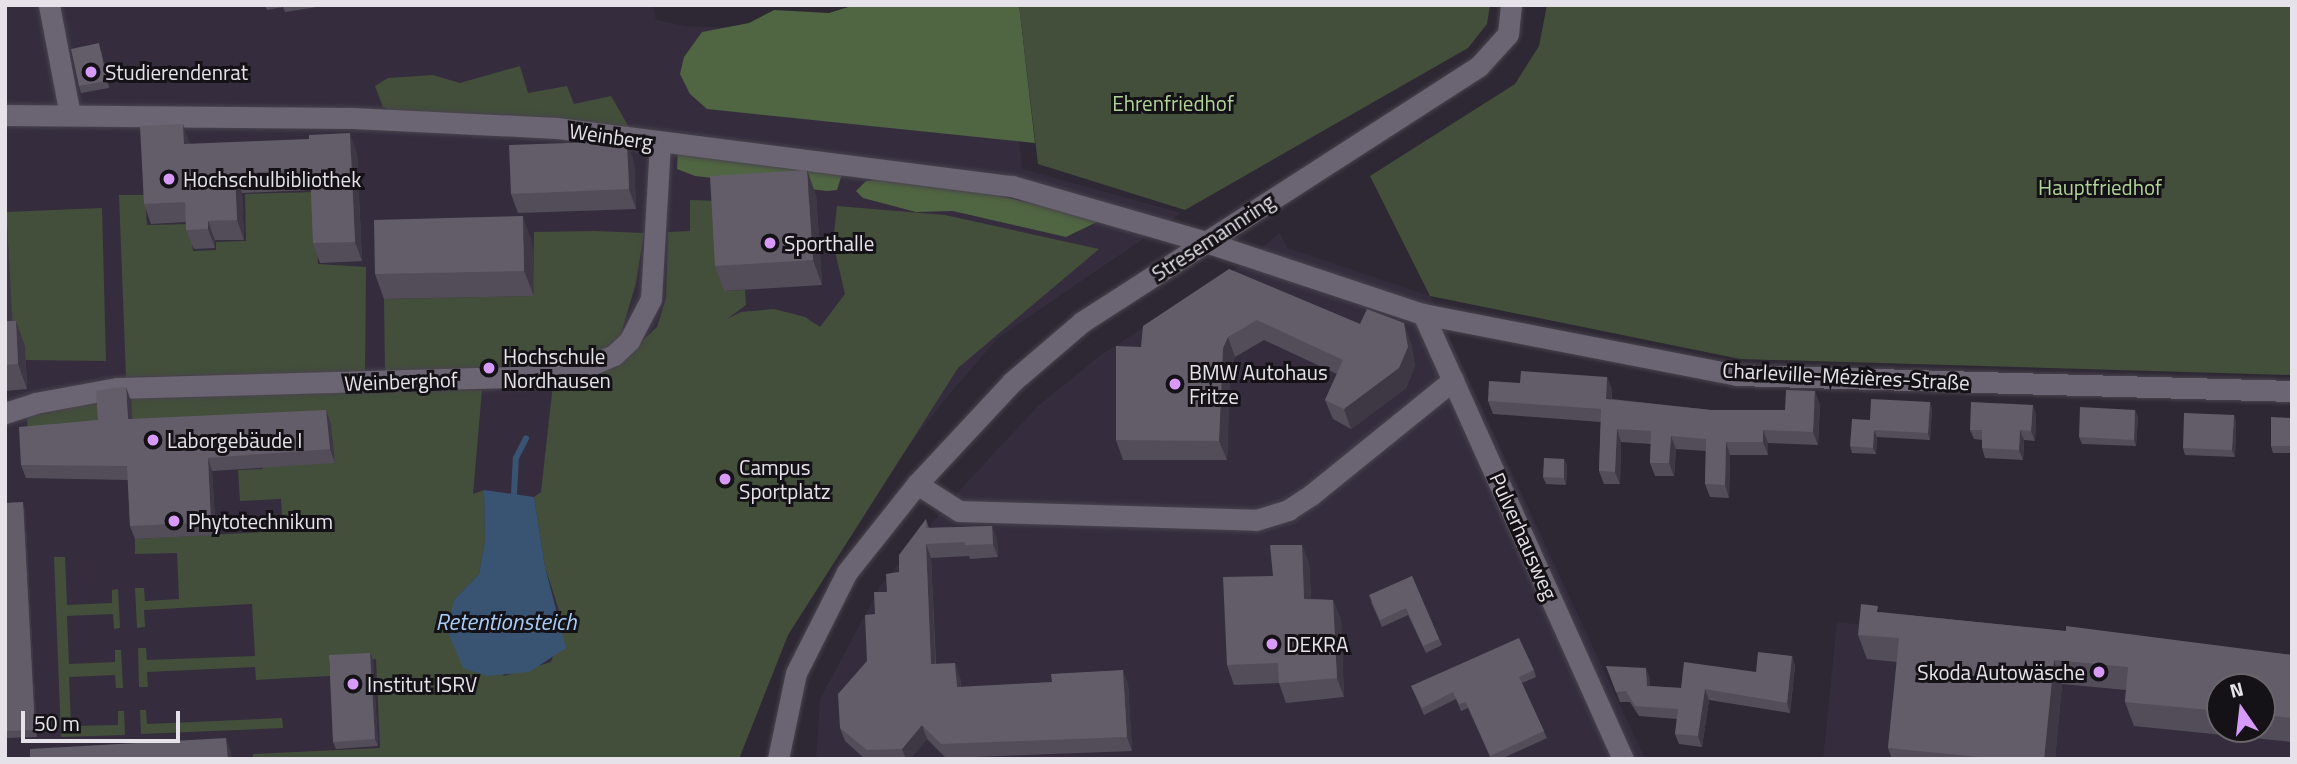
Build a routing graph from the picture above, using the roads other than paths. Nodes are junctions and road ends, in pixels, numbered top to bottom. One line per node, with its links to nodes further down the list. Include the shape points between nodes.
1 (49, 5): 4 (street)
2 (1511, 5): 6 (street, Stresemannring, via 1508,34 1479,66)
3 (5, 115): 4 (street, Weinberg)
4 (69, 115): 5 (street, Weinberg, via 460,121 557,128)
5 (660, 143): 6 (street, Weinberg, via 1012,186); 10 (street, Weinberghof, via 651,299 629,341 614,355 588,366 548,376 117,388 34,403)
6 (1206, 242): 7 (street, Charleville-Mézières-Straße); 11 (street, Stresemannring, via 1082,322 1012,382)
7 (1423, 314): 8 (street, Pulverhausweg); 9 (street, Charleville-Mézières-Straße, via 1737,375)
8 (1453, 380): 11 (street, via 1311,495 1288,510 1256,520 1223,523 960,511); 13 (street, Pulverhausweg)
9 (2292, 391)
10 (5, 414)
11 (917, 484): 12 (street, Stresemannring, via 847,572 796,673)
12 (778, 759)
13 (1623, 759)

